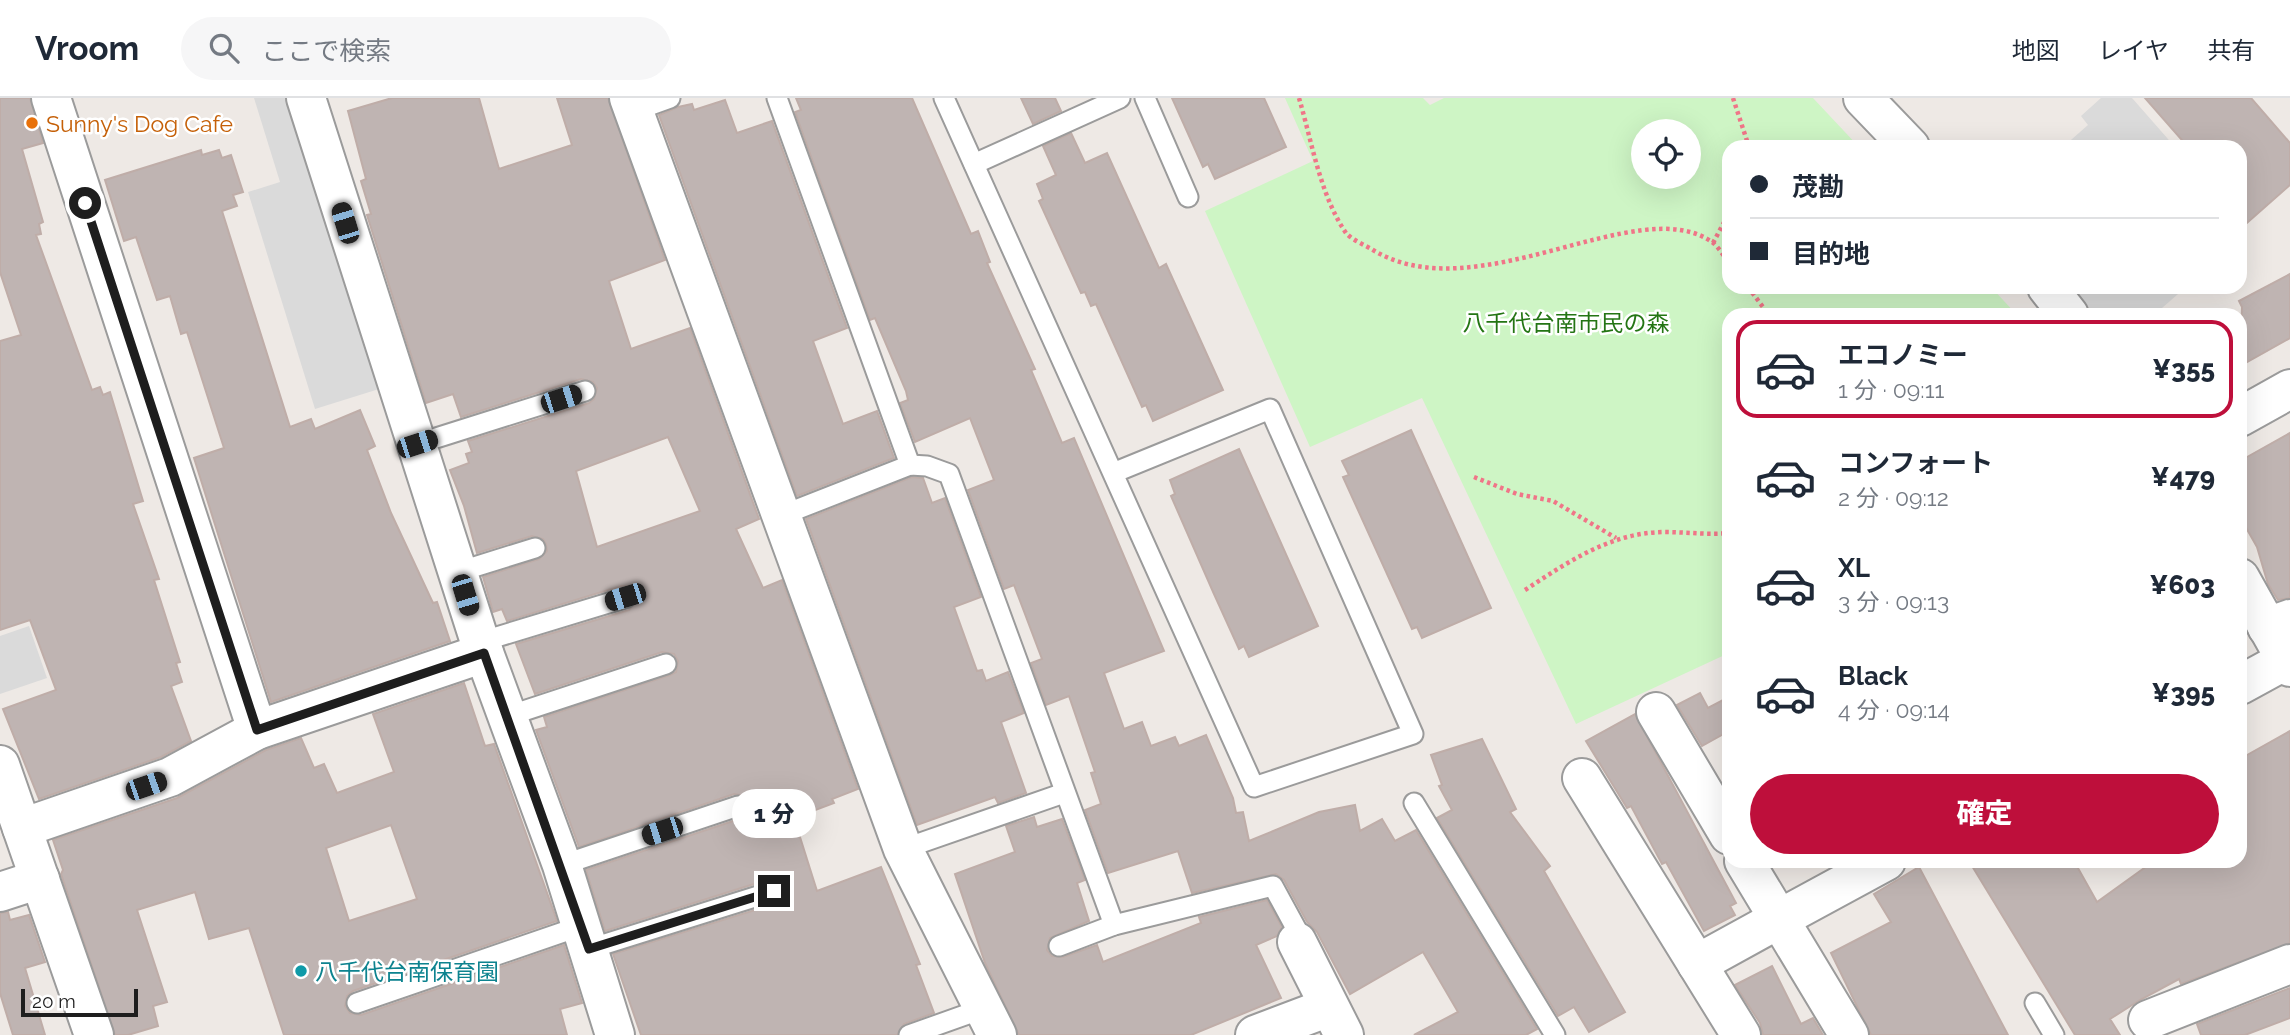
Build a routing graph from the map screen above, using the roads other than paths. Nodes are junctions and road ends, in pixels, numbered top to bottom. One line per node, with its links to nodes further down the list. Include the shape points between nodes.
1 (51, 98): 33 (street)
2 (306, 98): 18 (street)
3 (670, 98): 9 (lane)
4 (777, 98): 19 (lane)
5 (944, 98): 11 (lane)
6 (1120, 98): 11 (lane)
7 (1145, 98): 12 (lane)
8 (1863, 98): 10 (street)
9 (631, 105): 21 (street)
10 (1903, 140)
11 (974, 164): 20 (lane)
12 (1188, 197)
13 (2052, 294): 14 (street)
14 (2064, 308)
15 (2290, 388): 17 (street)
16 (584, 391): 18 (lane)
17 (2247, 413)
18 (417, 444): 23 (street)
19 (910, 465): 21 (lane); 36 (lane, via 949,474)
20 (1113, 473): 20 (lane, via 1254,787 1413,734 1270,409)
21 (780, 516): 41 (street)
22 (535, 548): 23 (lane)
23 (458, 572): 27 (street)
24 (2247, 586): 26 (street)
25 (625, 597): 27 (lane)
26 (2278, 623): 28 (street)
27 (482, 647): 32 (street); 33 (street)
28 (2288, 663): 30 (street)
29 (666, 664): 32 (lane)
30 (2247, 682)
31 (1656, 712): 39 (street)
32 (508, 716): 42 (street)
33 (257, 730): 40 (street, via 170,777)
34 (0, 765): 40 (street)
35 (1582, 778): 53 (street)
36 (1064, 793): 41 (lane); 49 (lane)
37 (1414, 803): 64 (lane)
38 (738, 806): 42 (lane)
39 (1722, 823)
40 (22, 828): 45 (street)
41 (903, 849): 59 (street)
42 (562, 865): 50 (street)
43 (1748, 868): 48 (street)
44 (1873, 868): 48 (street)
45 (40, 879): 47 (street); 60 (street)
46 (774, 891): 50 (lane)
47 (0, 892)
48 (1779, 919): 53 (street); 66 (street)
49 (1114, 925): 51 (lane, via 1273,886 1298,932); 52 (lane)
50 (585, 937): 55 (lane); 61 (street)
51 (1297, 942): 58 (street)
52 (1059, 946)
53 (1697, 964): 65 (street)
54 (2290, 964): 57 (street)
55 (356, 1003)
56 (2035, 1003): 67 (lane)
57 (2148, 1020)
58 (1337, 1021): 63 (street)
59 (990, 1022): 62 (lane)
60 (94, 1035)
61 (615, 1035)
62 (909, 1035)
63 (1255, 1035)
64 (1555, 1035)
65 (1741, 1035)
66 (1849, 1035)
67 (2054, 1035)

